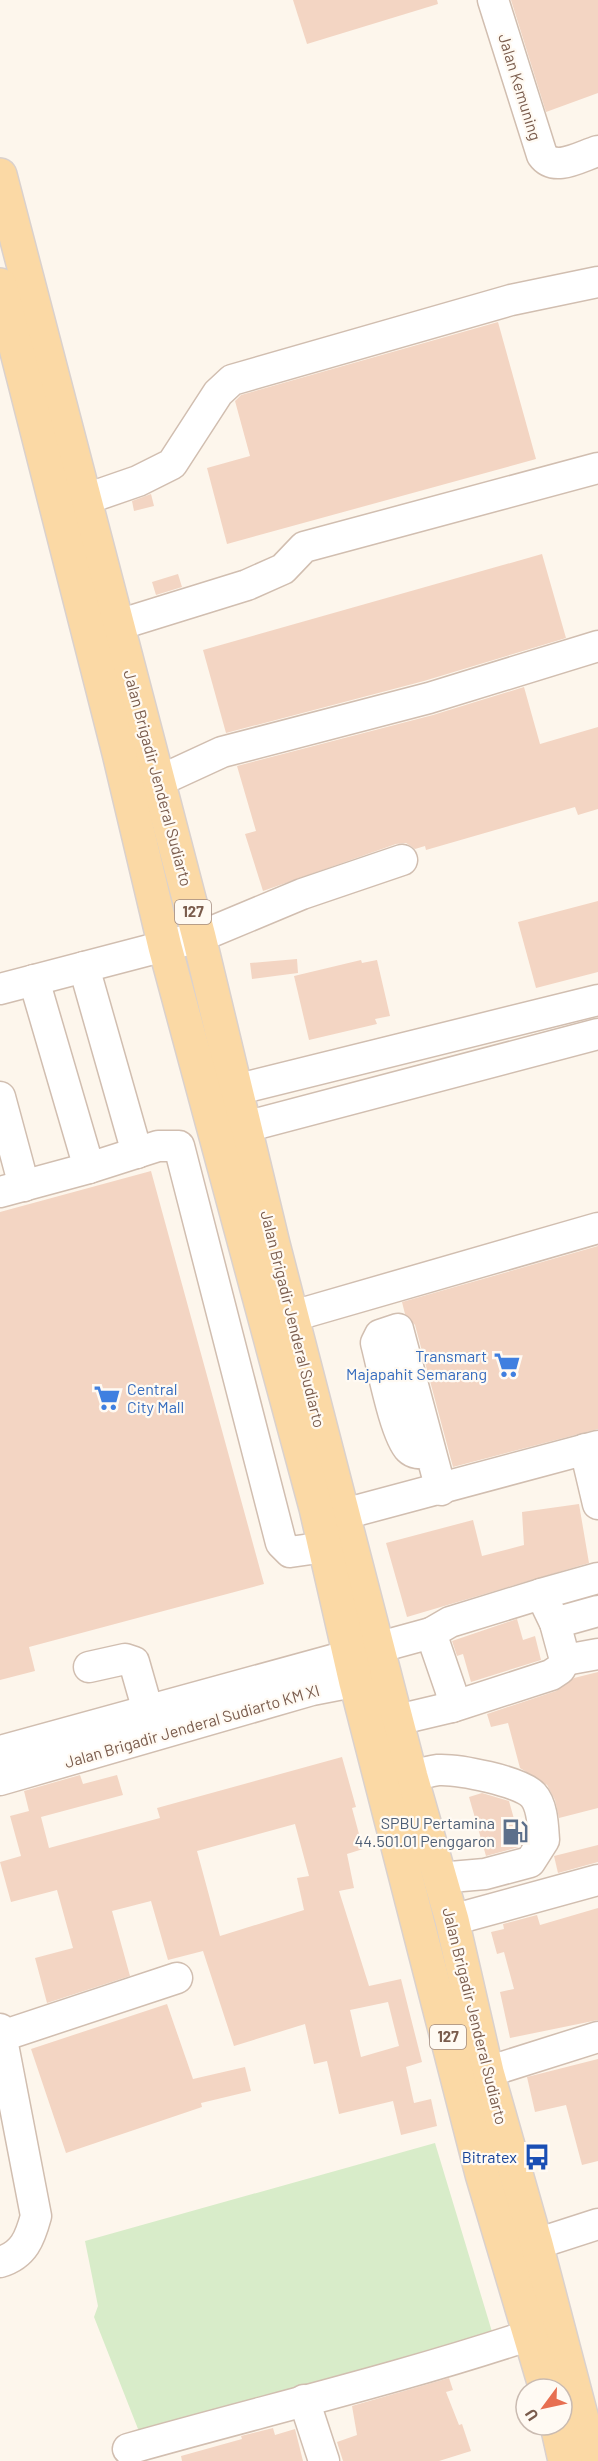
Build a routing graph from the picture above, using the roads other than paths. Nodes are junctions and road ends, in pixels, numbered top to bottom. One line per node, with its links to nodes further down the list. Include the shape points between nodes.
1 (493, 0): 2 (street, Jalan Kemuning, via 539,152 546,160 558,164)
2 (598, 151)
3 (0, 176): 7 (main road, Jalan Brigadir Jenderal Sudiarto / 127)
4 (598, 282): 7 (street, via 511,300 232,380 218,393 172,464)
5 (0, 285): 13 (main road, Jalan Brigadir Jenderal Sudiarto / 127)
6 (598, 468): 8 (street, via 304,547 283,568 247,585)
7 (86, 499): 8 (main road, Jalan Brigadir Jenderal Sudiarto / 127)
8 (118, 625): 10 (main road, Jalan Brigadir Jenderal Sudiarto / 127)
9 (598, 646): 10 (street, via 429,698 222,752)
10 (159, 781): 12 (main road, Jalan Brigadir Jenderal Sudiarto / 127)
11 (402, 860): 12 (street, via 302,894)
12 (199, 937): 13 (street); 19 (main road, Jalan Brigadir Jenderal Sudiarto / 127)
13 (165, 947): 14 (street); 32 (main road, Jalan Brigadir Jenderal Sudiarto / 127)
14 (84, 967): 15 (street); 22 (street)
15 (34, 980): 16 (street); 23 (street)
16 (0, 988)
17 (598, 1000): 19 (street)
18 (598, 1034): 21 (street)
19 (235, 1090): 21 (main road, Jalan Brigadir Jenderal Sudiarto / 127)
20 (0, 1097): 24 (street)
21 (245, 1127): 27 (main road, Jalan Brigadir Jenderal Sudiarto / 127)
22 (137, 1153): 23 (street); 32 (street, via 158,1146 179,1146 281,1544 290,1552)
23 (89, 1168): 24 (street)
24 (12, 1189)
25 (598, 1228): 26 (street)
26 (387, 1290): 27 (street); 30 (street, via 398,1329 377,1338 379,1354 401,1434 415,1453 431,1453)
27 (293, 1316): 31 (main road, Jalan Brigadir Jenderal Sudiarto / 127)
28 (591, 1448): 29 (street); 30 (street)
29 (596, 1487)
30 (441, 1490): 31 (street)
31 (344, 1514): 40 (main road, Jalan Brigadir Jenderal Sudiarto / 127)
32 (325, 1547): 40 (main road, Jalan Brigadir Jenderal Sudiarto / 127)
33 (598, 1578): 34 (street)
34 (541, 1594): 36 (street); 37 (street, via 450,1622)
35 (598, 1611): 36 (street)
36 (555, 1623): 39 (street)
37 (431, 1633): 40 (street); 42 (street, via 451,1690)
38 (598, 1654): 39 (street)
39 (565, 1660): 42 (street, via 561,1669 551,1674)
40 (368, 1666): 43 (street, Jalan Brigadir Jenderal Sudiarto KM XI, via 309,1664); 44 (main road, Jalan Brigadir Jenderal Sudiarto / 127); 47 (street, Jalan Brigadir Jenderal Sudiarto KM XI, via 312,1690); 58 (main road, Jalan Brigadir Jenderal Sudiarto / 127, via 483,2174)
41 (89, 1667): 43 (street, via 125,1659 134,1662)
42 (452, 1707): 44 (street)
43 (148, 1711): 45 (street, Jalan Brigadir Jenderal Sudiarto KM XI)
44 (397, 1720): 46 (main road, Jalan Brigadir Jenderal Sudiarto / 127)
45 (0, 1751)
46 (411, 1777): 48 (main road, Jalan Brigadir Jenderal Sudiarto / 127); 48 (street, via 439,1770 487,1777 525,1789 539,1805 544,1840 531,1862 485,1874)
47 (0, 1780)
48 (439, 1878): 50 (main road, Jalan Brigadir Jenderal Sudiarto / 127)
49 (598, 1880): 50 (street)
50 (452, 1920): 54 (main road, Jalan Brigadir Jenderal Sudiarto / 127)
51 (177, 1978): 52 (street)
52 (1, 2033): 57 (street, via 36,2216 29,2242 13,2259)
53 (598, 2037): 54 (street)
54 (487, 2072): 56 (main road, Jalan Brigadir Jenderal Sudiarto / 127)
55 (598, 2224): 56 (street)
56 (536, 2244): 63 (main road, Jalan Brigadir Jenderal Sudiarto / 127)
57 (0, 2262)
58 (530, 2335): 59 (main road, Jalan Brigadir Jenderal Sudiarto / 127); 60 (street, via 428,2369)
59 (542, 2377)
60 (304, 2400): 62 (street); 64 (street)
61 (570, 2437): 63 (main road, Jalan Brigadir Jenderal Sudiarto / 127)
62 (128, 2449)
63 (586, 2451)
64 (324, 2461)

